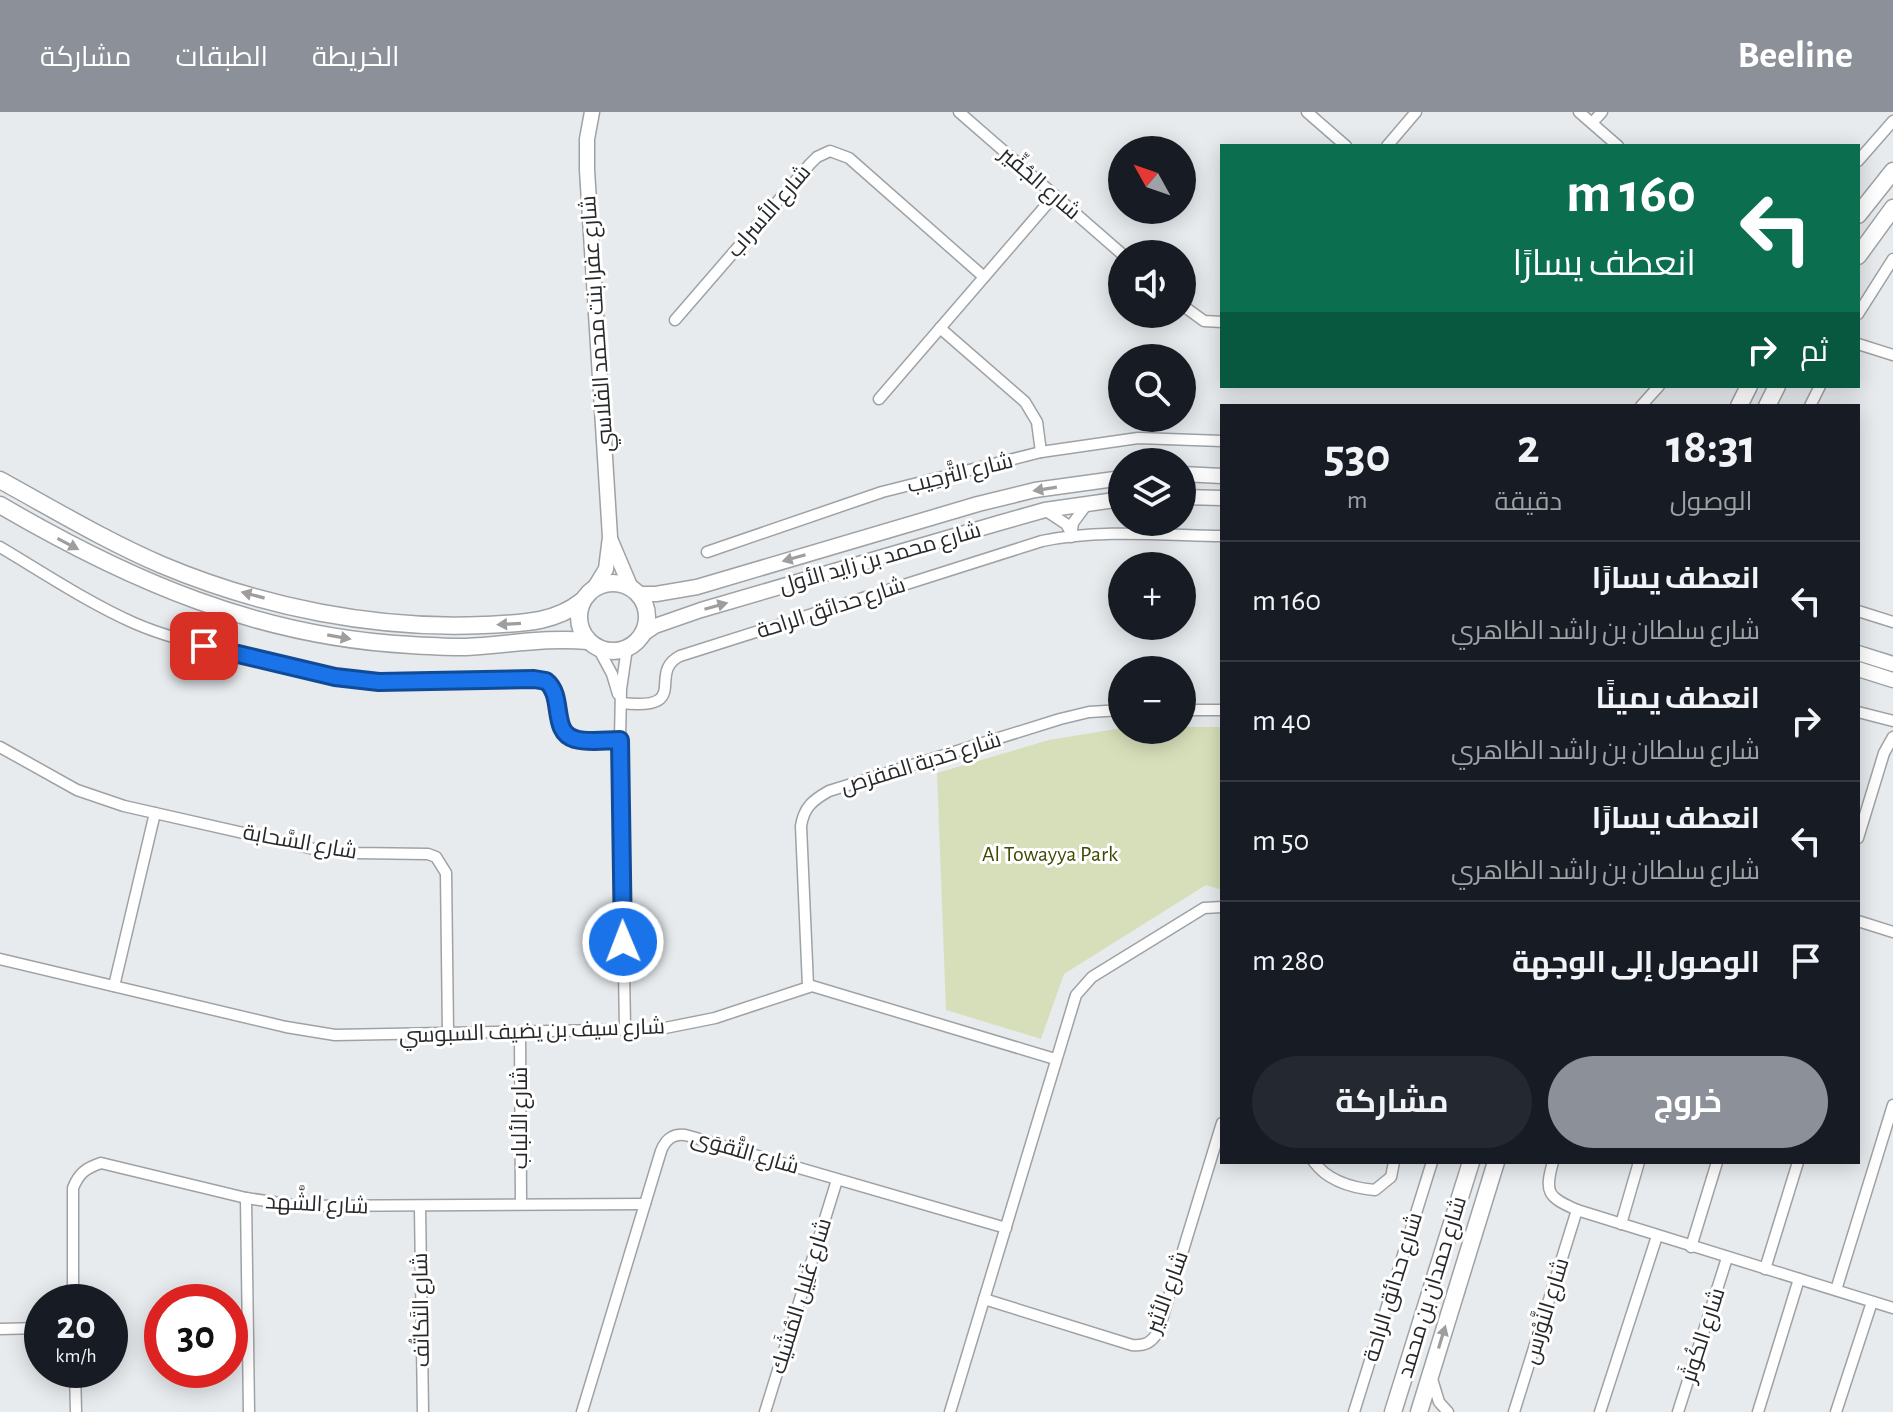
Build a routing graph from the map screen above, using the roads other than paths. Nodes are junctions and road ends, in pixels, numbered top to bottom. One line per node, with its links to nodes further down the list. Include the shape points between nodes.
1 (592, 112): 45 (main road, شارع عفرا بنت محمد الفلاسي, via 587,170)
2 (959, 112): 14 (street, شارع الجُفِّير)
3 (1307, 112): 9 (street)
4 (1416, 112): 10 (street)
5 (1579, 112): 8 (street)
6 (1602, 112): 8 (street)
7 (1893, 121): 12 (street)
8 (1592, 123): 11 (street)
9 (1344, 144)
10 (1389, 144)
11 (1616, 144)
12 (1860, 159)
13 (1893, 171): 16 (main road)
14 (1054, 196): 17 (street, شارع الجُفِّير); 20 (street)
15 (1893, 208): 18 (main road)
16 (1860, 212)
17 (1108, 242)
18 (1860, 253)
19 (1893, 259): 21 (street)
20 (984, 277): 23 (street, شارع الأسراب, via 849,158 830,151 810,164); 25 (street)
21 (1860, 311)
22 (1196, 315): 24 (street)
23 (675, 320)
24 (1220, 322)
25 (940, 328): 29 (street); 32 (street, via 1025,402 1037,422)
26 (1860, 345): 27 (street)
27 (1893, 355)
28 (1657, 388): 30 (street)
29 (879, 399)
30 (1643, 404)
31 (1220, 441): 32 (street, شارع التَّرحِيب, via 1138,438)
32 (1041, 452): 47 (street, شارع التَّرحِيب, via 882,492)
33 (1196, 475): 34 (main road)
34 (1220, 476)
35 (0, 480): 50 (main road, one-way to 35, via 560,615 531,623 465,626 321,613 162,564)
36 (1108, 480): 49 (main road, شارع محمد بن زايد الأول, one-way to 49, via 978,504 697,587 656,594)
37 (1196, 497): 38 (main road)
38 (1220, 498)
39 (1108, 501): 40 (main road, شارع محمد بن زايد الأول)
40 (1089, 503): 42 (main road, شارع محمد بن زايد الأول); 43 (street)
41 (0, 505): 54 (main road, one-way to 54, via 137,578 272,624 410,645 466,647 548,640)
42 (1045, 510): 43 (street); 53 (main road, شارع محمد بن زايد الأول, one-way to 42, via 701,610)
43 (1071, 534): 44 (street, شارع حدائق الراحة); 60 (street, شارع حدائق الراحة, via 680,656 667,667 666,691 660,700)
44 (1220, 536)
45 (610, 537): 48 (main road, شارع عفرا بنت محمد الفلاسي, via 606,569); 49 (main road, شارع عفرا بنت محمد الفلاسي)
46 (1, 550): 67 (street, via 150,630 318,674 379,682 541,679 555,689 560,725 567,735)
47 (707, 552)
48 (595, 587): 49 (main road, via 618,582); 50 (main road)
49 (634, 590): 53 (main road, via 647,613)
50 (582, 601): 54 (main road, via 578,622)
51 (1860, 612): 52 (street)
52 (1893, 622)
53 (643, 634): 55 (main road)
54 (593, 645): 55 (main road, via 607,651); 60 (street, via 612,674)
55 (627, 648): 60 (street)
56 (1860, 654): 57 (main road)
57 (1893, 664)
58 (1860, 670): 59 (main road)
59 (1893, 680)
60 (621, 703): 67 (street)
61 (1196, 710): 62 (street)
62 (1220, 710)
63 (1108, 711): 76 (street, شارع حَدبة المَفرَص, via 1060,719 829,791 810,804 801,826)
64 (1860, 713): 65 (street)
65 (1893, 721)
66 (1893, 737): 70 (street)
67 (620, 740): 77 (street)
68 (0, 747): 69 (street, شارع السَّحابة, via 77,790)
69 (155, 813): 75 (street); 79 (street, شارع السَّحابة, via 314,849 436,857 446,873)
70 (1860, 831)
71 (1220, 907): 80 (street, via 1204,908 1087,982 1071,1007)
72 (1860, 922): 73 (street)
73 (1893, 932)
74 (0, 959): 75 (street, شارع سيف بن يضيف السبوسي)
75 (114, 986): 79 (street, شارع سيف بن يضيف السبوسي, via 311,1032)
76 (808, 986): 77 (street, شارع سيف بن يضيف السبوسي, via 683,1026); 80 (street)
77 (625, 1028): 78 (street, شارع سيف بن يضيف السبوسي)
78 (520, 1031): 79 (street, شارع سيف بن يضيف السبوسي); 94 (street, شارع الألباب)
79 (448, 1033)
80 (1055, 1059): 99 (street)
81 (1893, 1105): 106 (street)
82 (1220, 1130): 107 (street, شارع الأثير, via 1152,1341 1132,1345)
83 (1316, 1164): 84 (street, via 1352,1188 1375,1190 1391,1177)
84 (1394, 1164)
85 (1431, 1164): 120 (street, شارع حدائق الراحة)
86 (1470, 1164): 121 (main road, شارع حمدان بن محمد)
87 (1495, 1164): 112 (main road, شارع حمدان بن محمد, one-way to 87)
88 (1552, 1164): 97 (street, via 1551,1195)
89 (1638, 1164): 98 (street)
90 (1716, 1164): 101 (street)
91 (1797, 1164): 103 (street)
92 (837, 1180): 95 (street, شارع التَّقوَى, via 681,1134 665,1142); 99 (street, شارع التَّقوَى); 118 (street, شارع غَلِيل المُشَيك)
93 (246, 1198): 96 (street, شارع الشَّهد, via 300,1206); 105 (street, شارع الشَّهد, via 114,1164 88,1167 73,1188); 115 (street)
94 (521, 1204): 95 (street, شارع الشَّهد); 96 (street, شارع الشَّهد)
95 (645, 1204): 117 (street, شارع التَّقوَى)
96 (420, 1207): 116 (street, شارع التَكاتُف)
97 (1577, 1210): 98 (street); 124 (street, شارع النَّوْرَس)
98 (1621, 1224): 100 (street)
99 (1006, 1228): 107 (street)
100 (1657, 1236): 101 (street); 125 (street)
101 (1691, 1247): 102 (street)
102 (1727, 1258): 103 (street); 126 (street, شارع الكُوثَر)
103 (1765, 1269): 104 (street)
104 (1799, 1279): 106 (street); 127 (street)
105 (73, 1284)
106 (1836, 1290): 108 (street)
107 (984, 1299): 119 (street)
108 (1872, 1302): 109 (street); 128 (street)
109 (1893, 1308)
110 (24, 1328): 111 (street)
111 (0, 1329)
112 (1431, 1372): 122 (main road, شارع حمدان بن محمد); 123 (street, via 1434,1390)
113 (75, 1388): 114 (street)
114 (76, 1412)
115 (249, 1412)
116 (423, 1412)
117 (582, 1412)
118 (765, 1412)
119 (950, 1412)
120 (1354, 1412)
121 (1393, 1412)
122 (1419, 1412)
123 (1448, 1412)
124 (1514, 1412)
125 (1600, 1412)
126 (1678, 1412)
127 (1758, 1412)
128 (1836, 1412)

